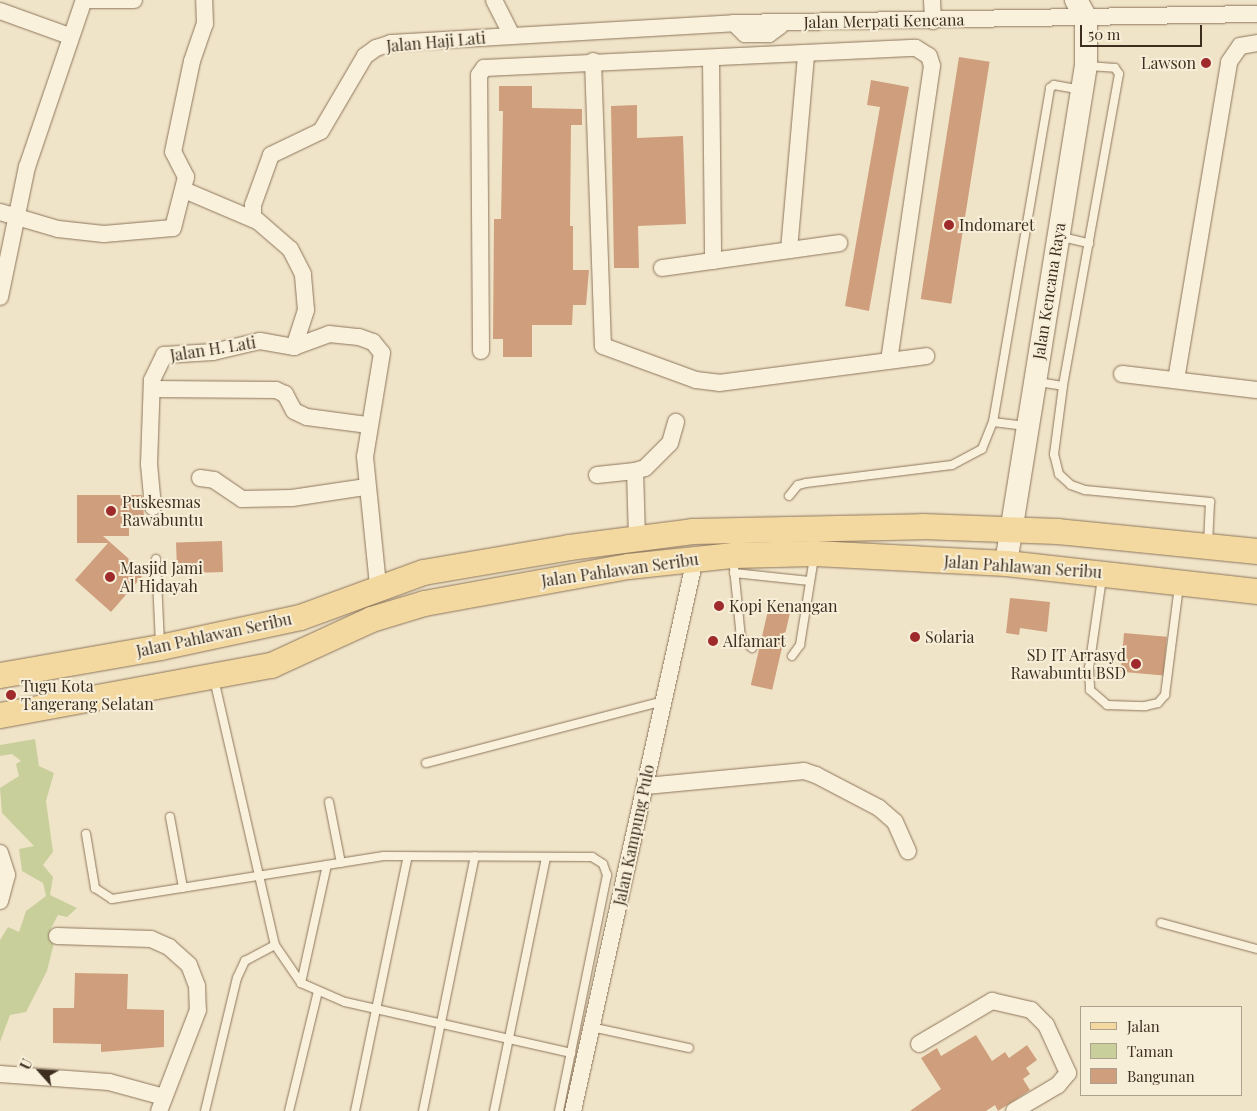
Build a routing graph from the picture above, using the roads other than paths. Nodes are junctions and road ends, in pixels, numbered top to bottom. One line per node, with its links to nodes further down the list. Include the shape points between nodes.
1 (84, 0): 2 (street); 14 (street)
2 (134, 0)
3 (204, 0): 23 (street, via 205,24 192,61 173,152 186,173)
4 (494, 0): 15 (street)
5 (932, 0): 10 (street)
6 (1085, 6): 7 (street, Jalan Merpati Kencana); 10 (street, Jalan Merpati Kencana); 21 (street, Jalan Kencana Raya)
7 (1222, 7): 9 (street, Jalan Merpati Kencana)
8 (0, 11): 14 (street)
9 (1257, 14)
10 (933, 21): 12 (street, Jalan Merpati Kencana)
11 (734, 22): 12 (street, Jalan Merpati Kencana); 13 (street, via 740,33); 15 (street, Jalan Merpati Kencana)
12 (782, 22): 13 (street, via 769,34)
13 (756, 34): 18 (street)
14 (69, 36): 25 (street, via 27,167)
15 (512, 36): 26 (street, Jalan Haji Lati, via 391,43 376,48 365,56 320,131 271,155 252,204)
16 (1257, 43): 39 (street, via 1240,46 1229,62)
17 (806, 55): 18 (street); 30 (street); 37 (street, via 916,48 930,56 932,66)
18 (757, 56): 19 (street)
19 (711, 58): 20 (street); 31 (street)
20 (593, 61): 35 (street, via 489,65 479,75); 37 (street, via 603,346 696,380 719,383)
21 (1086, 66): 22 (street, Jalan Kencana Raya); 29 (lane, via 1115,68 1119,74)
22 (1082, 90): 27 (street, Jalan Kencana Raya); 45 (lane, via 1054,85 1048,98)
23 (184, 190): 25 (street, via 177,224 167,230 104,234 58,229); 26 (street)
24 (0, 212): 25 (street)
25 (18, 218): 33 (street)
26 (257, 221): 34 (street, via 290,249 303,274 306,310)
27 (1058, 236): 29 (lane); 40 (street, Jalan Kencana Raya)
28 (839, 243): 30 (street)
29 (1089, 243): 41 (lane)
30 (789, 250): 31 (street)
31 (714, 261): 32 (street)
32 (662, 268)
33 (0, 297)
34 (294, 347): 42 (street, Jalan H. Lati, via 260,341 213,352 164,355 156,365); 46 (street, via 329,334 359,337 380,347 382,361)
35 (481, 351)
36 (926, 356): 37 (street)
37 (889, 360)
38 (1122, 374): 39 (street)
39 (1176, 380): 43 (street)
40 (1034, 381): 41 (lane); 47 (street, Jalan Kencana Raya)
41 (1063, 386): 56 (lane, via 1054,454 1059,474 1071,485 1085,490 1210,502)
42 (152, 389): 46 (street, via 276,390 285,394 294,411 307,417); 53 (street, Jalan H. Lati, via 149,464)
43 (1257, 390)
44 (676, 422): 48 (street, via 670,443 645,468)
45 (993, 422): 47 (lane); 52 (lane, via 982,448 952,465 806,483 798,485)
46 (368, 425): 51 (street)
47 (1026, 426): 54 (street, Jalan Kencana Raya)
48 (635, 471): 49 (street); 55 (street)
49 (597, 475)
50 (200, 478): 51 (street, via 214,480 242,499 292,498)
51 (366, 487): 67 (street)
52 (789, 496)
53 (153, 507)
54 (1009, 530): 55 (main road, Jalan Pahlawan Seribu, via 922,526 692,532); 56 (main road, Jalan Pahlawan Seribu, via 1106,534); 63 (street, Jalan Kencana Raya)
55 (636, 538): 61 (main road, Jalan Pahlawan Seribu)
56 (1208, 546): 57 (main road, Jalan Pahlawan Seribu)
57 (1257, 552)
58 (815, 553): 62 (main road, Jalan Pahlawan Seribu); 63 (main road, Jalan Pahlawan Seribu); 65 (lane)
59 (156, 559): 70 (lane)
60 (695, 559): 62 (main road, Jalan Pahlawan Seribu); 69 (main road, Jalan Pahlawan Seribu, via 637,565); 75 (street, Jalan Kampung Pulo)
61 (470, 564): 67 (main road, Jalan Pahlawan Seribu, via 423,572); 69 (main road, via 478,576)
62 (734, 564): 65 (lane); 71 (lane, via 741,638)
63 (1006, 564): 64 (main road, Jalan Pahlawan Seribu)
64 (1103, 571): 66 (main road, Jalan Pahlawan Seribu); 66 (lane, via 1089,668 1090,690 1107,705 1145,706 1158,703 1166,695)
65 (810, 581): 72 (lane, via 800,645)
66 (1180, 584): 68 (main road, Jalan Pahlawan Seribu)
67 (378, 585): 70 (main road, Jalan Pahlawan Seribu, via 300,617)
68 (1257, 592)
69 (472, 594): 74 (main road, Jalan Pahlawan Seribu, via 391,612 271,665)
70 (160, 647): 73 (main road, Jalan Pahlawan Seribu)
71 (752, 648)
72 (792, 656)
73 (0, 675)
74 (214, 678): 76 (main road, Jalan Pahlawan Seribu); 89 (lane)
75 (661, 702): 77 (lane); 78 (street, Jalan Kampung Pulo)
76 (0, 715)
77 (426, 763)
78 (646, 786): 82 (street, via 804,772 816,774 879,808 895,822); 100 (street, Jalan Kampung Pulo)
79 (329, 802): 87 (lane)
80 (170, 817): 90 (lane)
81 (86, 834): 90 (lane, via 95,888 103,896 112,899)
82 (908, 851)
83 (0, 853): 91 (street, via 7,876)
84 (408, 856): 85 (lane); 87 (lane); 98 (lane)
85 (475, 856): 86 (lane); 99 (lane)
86 (546, 857): 101 (lane); 104 (lane, via 592,857 603,864 607,876)
87 (341, 863): 88 (lane)
88 (327, 865): 89 (lane); 96 (lane)
89 (260, 875): 90 (lane); 94 (lane)
90 (183, 888)
91 (0, 901)
92 (1160, 924): 95 (lane)
93 (57, 936): 106 (street, via 151,939 169,946 189,965 196,986 198,1010)
94 (275, 946): 96 (lane); 107 (lane, via 245,961 237,978)
95 (1257, 949)
96 (301, 983): 97 (lane)
97 (318, 991): 98 (lane); 108 (lane)
98 (376, 1009): 99 (lane); 109 (lane)
99 (441, 1024): 101 (lane); 110 (lane)
100 (591, 1027): 103 (lane); 113 (street, Jalan Kampung Pulo)
101 (509, 1038): 104 (lane); 111 (lane)
102 (919, 1044): 114 (street, via 992,1001 1032,1010 1046,1025 1068,1073 1058,1085)
103 (689, 1048)
104 (571, 1052): 112 (lane)
105 (0, 1074): 106 (street, via 109,1082)
106 (162, 1104)
107 (205, 1111)
108 (289, 1111)
109 (355, 1111)
110 (423, 1111)
111 (494, 1111)
112 (559, 1111)
113 (572, 1111)
114 (1014, 1111)

